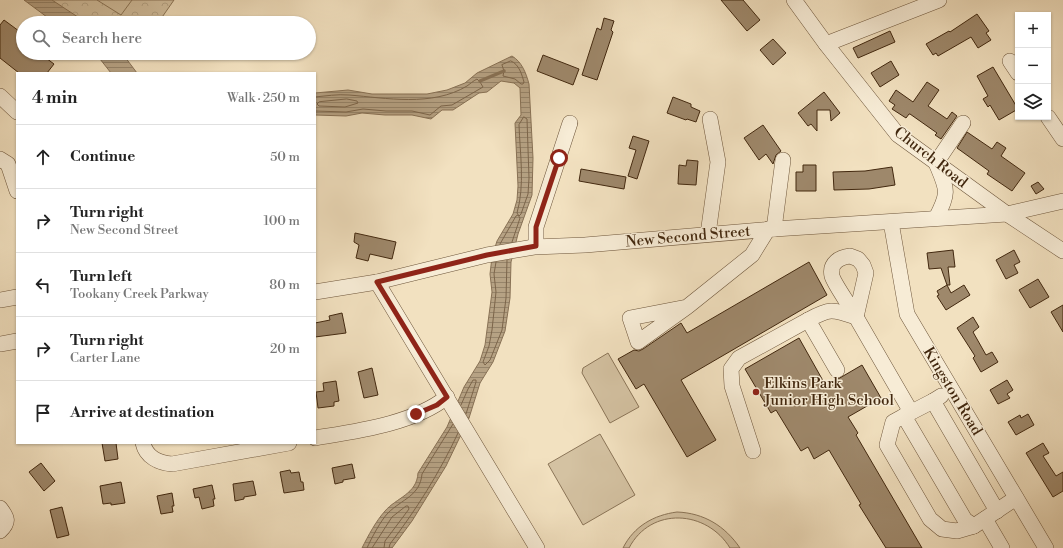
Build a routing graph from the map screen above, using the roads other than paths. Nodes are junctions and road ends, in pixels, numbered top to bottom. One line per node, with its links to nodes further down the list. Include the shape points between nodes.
1 (794, 0): 3 (street, Church Road)
2 (938, 0): 3 (street)
3 (826, 44): 13 (street, Church Road, via 898,135)
4 (0, 96): 5 (street)
5 (16, 111)
6 (710, 119): 20 (street, via 718,162)
7 (1050, 120): 10 (street)
8 (963, 123): 13 (street)
9 (570, 124): 21 (street, via 536,227)
10 (1063, 139)
11 (0, 159): 14 (street, via 8,164)
12 (783, 160): 19 (street)
13 (936, 163): 16 (street, Church Road); 17 (street, via 946,185 943,205)
14 (16, 188)
15 (1063, 201): 16 (street, New Second Street)
16 (1007, 214): 17 (street, New Second Street); 22 (street, Church Road)
17 (936, 218): 18 (street, New Second Street)
18 (891, 222): 19 (street, New Second Street); 32 (street, Kingston Road, via 907,314)
19 (771, 229): 20 (street, New Second Street); 27 (street, via 752,255)
20 (708, 234): 21 (street, New Second Street, via 585,245)
21 (535, 246): 23 (street, New Second Street)
22 (1063, 252)
23 (377, 282): 24 (street, New Second Street); 33 (street)
24 (316, 292)
25 (16, 297): 26 (street)
26 (0, 300)
27 (687, 307)
28 (808, 320): 31 (street); 35 (street, via 822,312 834,310 856,316); 39 (street, via 739,358 731,369 732,386)
29 (16, 341): 30 (street)
30 (0, 344)
31 (837, 370)
32 (953, 390): 34 (street); 40 (street, Kingston Road)
33 (449, 401): 36 (street, via 385,425); 44 (street)
34 (933, 401): 35 (street); 42 (street)
35 (908, 414): 42 (street, via 965,520); 42 (street, via 893,422 887,446 930,519 942,529 957,531)
36 (316, 438)
37 (143, 444): 38 (street, via 153,458 159,462 172,464)
38 (283, 444)
39 (753, 451)
40 (1016, 498): 42 (street); 46 (street, Kingston Road)
41 (0, 508): 43 (street, via 7,522)
42 (985, 518): 45 (street)
43 (0, 531)
44 (537, 548)
45 (1002, 548)
46 (1046, 548)

